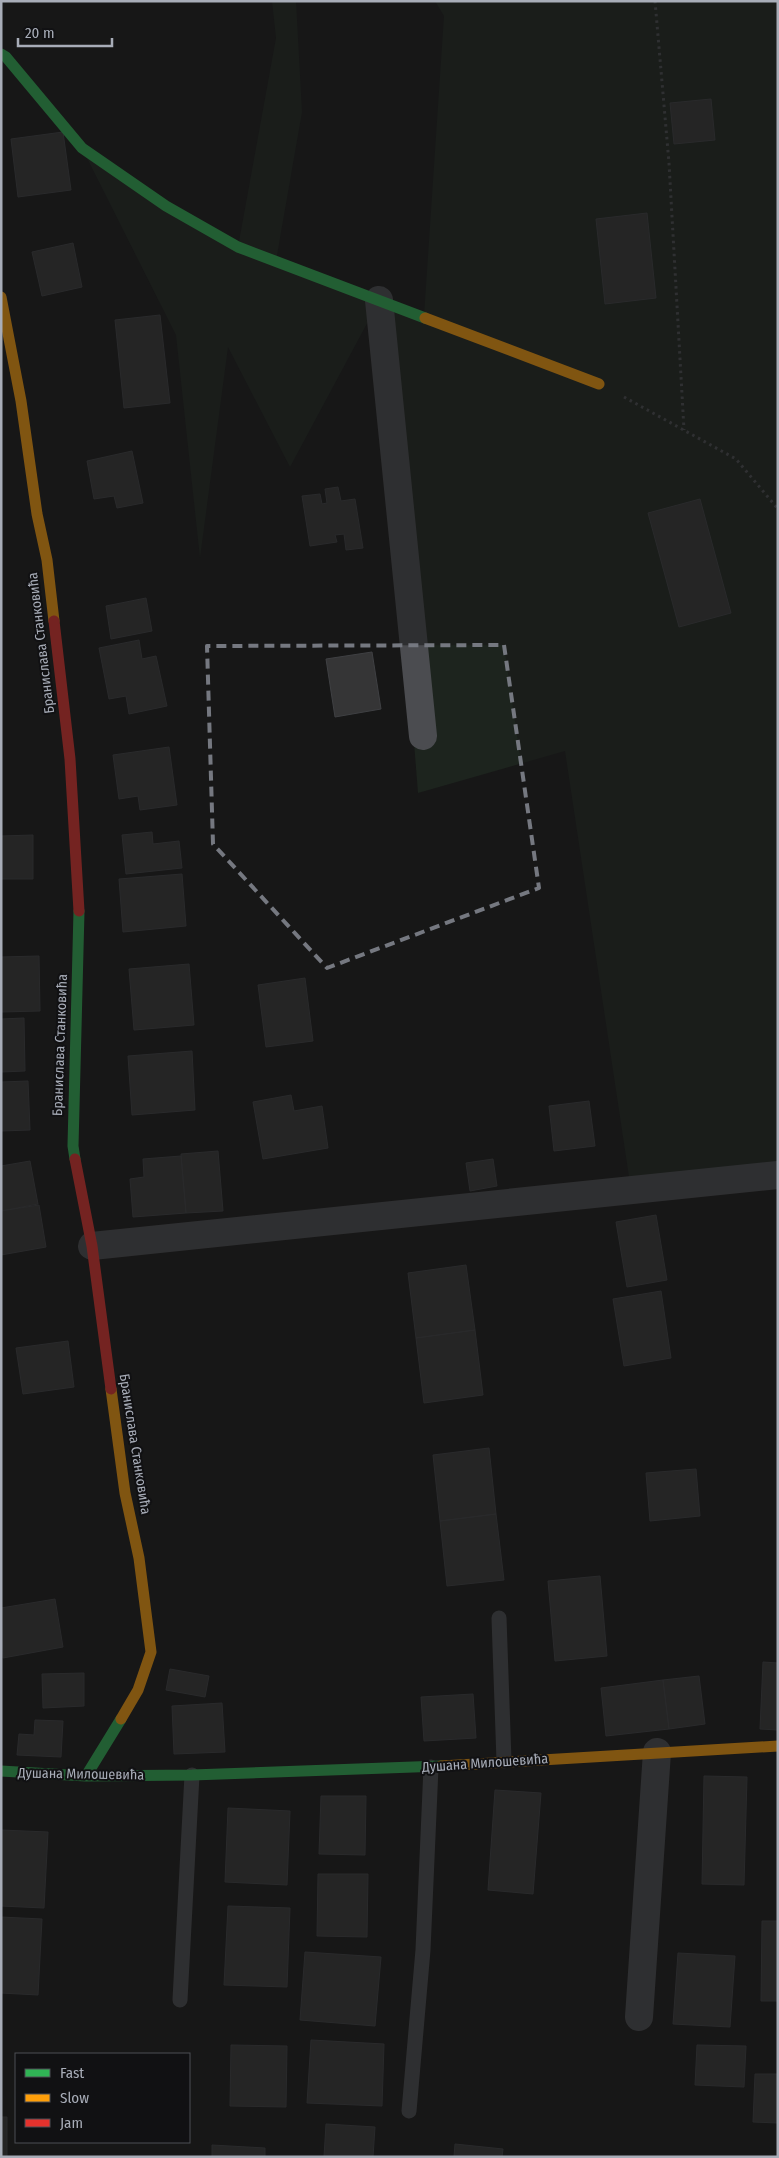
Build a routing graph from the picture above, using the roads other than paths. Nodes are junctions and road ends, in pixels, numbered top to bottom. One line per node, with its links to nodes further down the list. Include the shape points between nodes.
1 (1, 54): 3 (street, via 82,148 166,206 238,247)
2 (1, 297): 7 (street, Бранислава Станковића, via 22,401 37,514 47,560 70,759 79,894 73,1146)
3 (379, 300): 4 (street); 5 (street)
4 (599, 384)
5 (423, 736)
6 (778, 1175): 7 (street)
7 (92, 1246): 15 (street, Бранислава Станковића, via 150,1652 138,1690)
8 (499, 1618): 11 (lane)
9 (778, 1746): 10 (street, Душана Милошевића)
10 (658, 1752): 11 (street, Душана Милошевића); 17 (street)
11 (504, 1761): 12 (street, Душана Милошевића)
12 (431, 1767): 14 (street, Душана Милошевића); 18 (lane, via 423,1950)
13 (1, 1771): 15 (street, Душана Милошевића)
14 (192, 1775): 15 (street, Душана Милошевића); 16 (lane)
15 (86, 1776)
16 (180, 2000)
17 (639, 2017)
18 (409, 2111)

